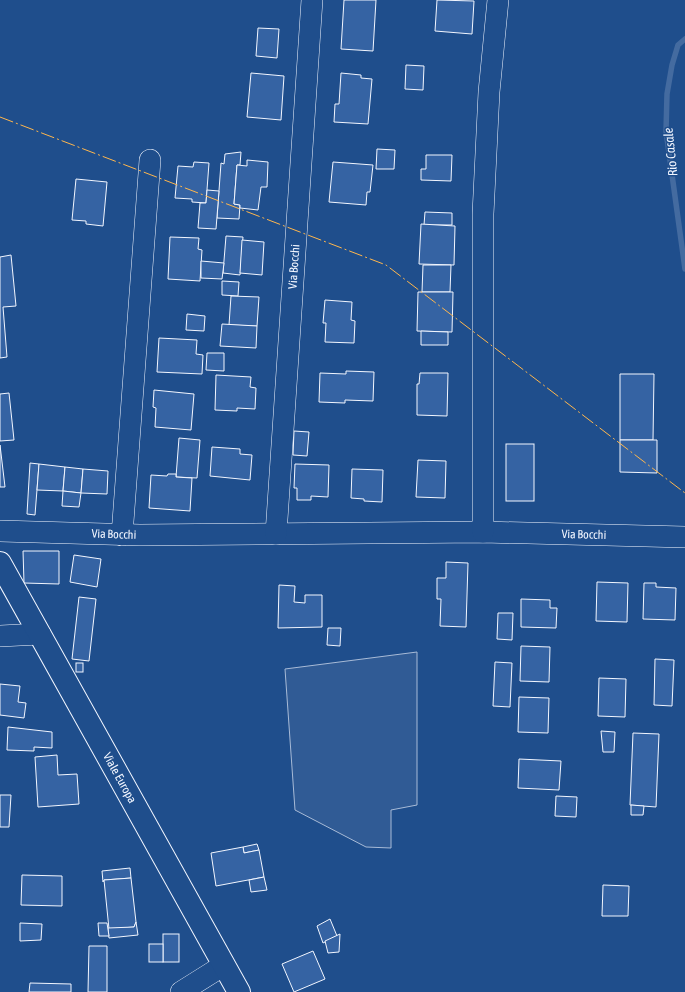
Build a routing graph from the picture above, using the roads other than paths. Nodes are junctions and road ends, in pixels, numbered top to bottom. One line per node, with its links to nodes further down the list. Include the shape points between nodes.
1 (312, 0): 6 (street, Via Bocchi)
2 (498, 0): 5 (street, via 489,92 483,214)
3 (150, 160): 7 (street)
4 (0, 531): 7 (street, Via Bocchi)
5 (483, 532): 6 (street, Via Bocchi); 8 (street, Via Bocchi)
6 (276, 534): 7 (street, Via Bocchi)
7 (122, 535)
8 (685, 537)
9 (0, 563): 10 (main road, Viale Europa)
10 (40, 634): 11 (street); 12 (main road, Viale Europa)
11 (0, 636)
12 (224, 965): 13 (street); 14 (main road, Viale Europa)
13 (181, 992)
14 (239, 992)

